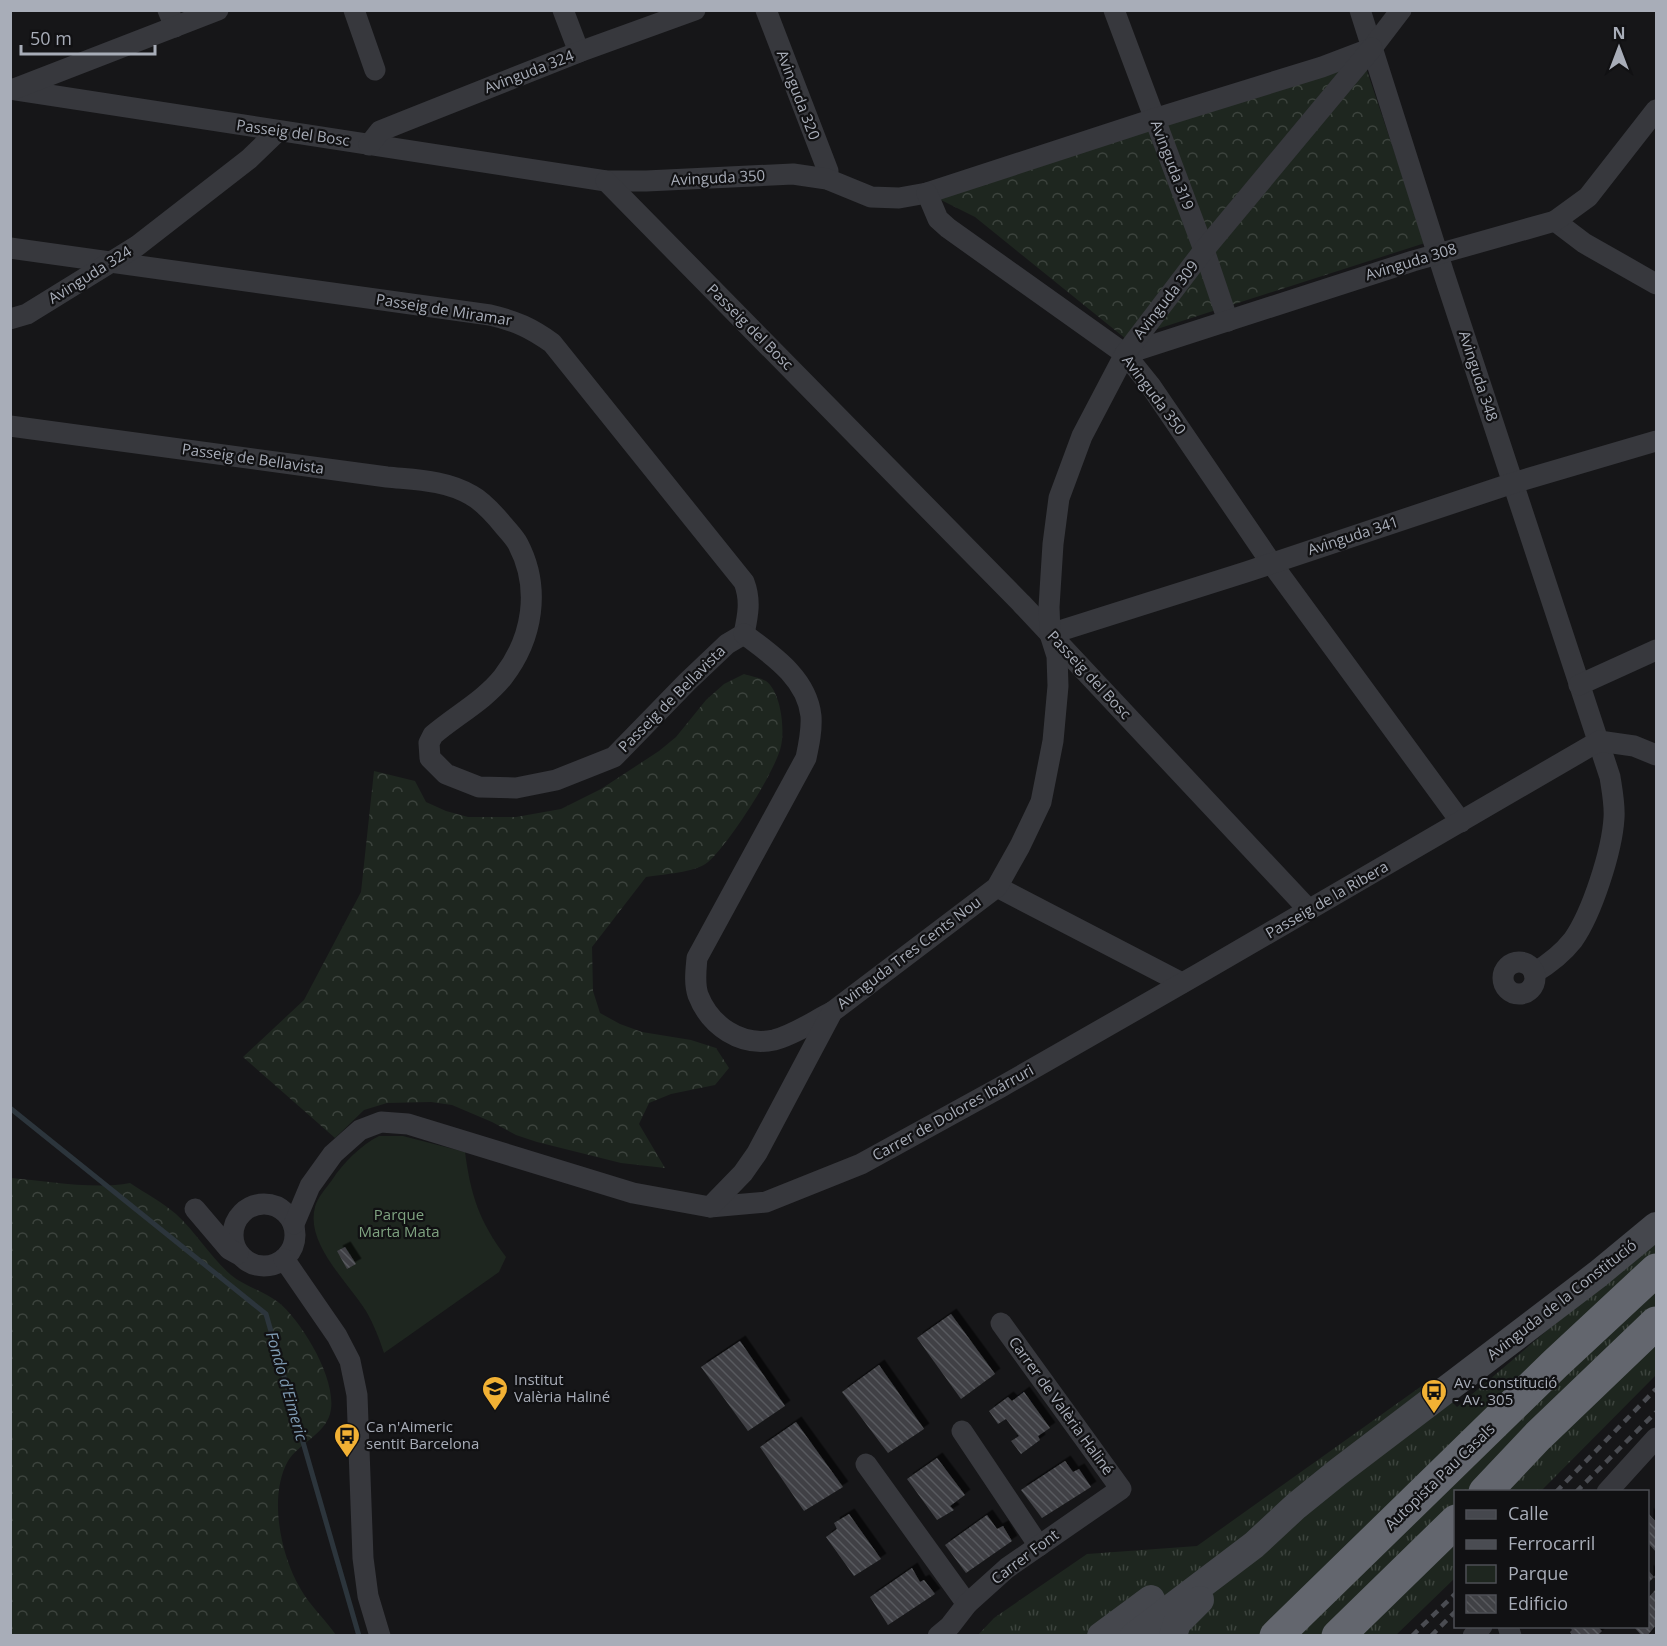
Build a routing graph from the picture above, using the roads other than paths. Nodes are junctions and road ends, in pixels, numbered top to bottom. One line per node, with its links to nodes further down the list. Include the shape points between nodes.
1 (218, 10): 9 (street)
2 (354, 10): 12 (street)
3 (563, 10): 11 (street)
4 (695, 10): 11 (street, Avinguda 324)
5 (766, 10): 18 (street, Avinguda 320, via 828,171)
6 (1114, 10): 15 (street, Avinguda 319)
7 (1360, 10): 10 (street, Avinguda 348)
8 (1401, 10): 10 (street, Avinguda 309)
9 (171, 19): 13 (street)
10 (1372, 48): 15 (street); 23 (street, Avinguda 309); 24 (street, Avinguda 348)
11 (579, 52): 17 (street, Avinguda 324, via 380,131)
12 (375, 70)
13 (12, 90): 16 (street, Passeig del Bosc)
14 (1656, 110): 21 (street, Avinguda 308, via 1588,197)
15 (1154, 119): 20 (street); 23 (street, Avinguda 319)
16 (277, 132): 17 (street, Passeig del Bosc); 25 (street, Avinguda 324, via 249,159 147,239)
17 (369, 145): 19 (street, Passeig del Bosc)
18 (827, 179): 19 (street, Avinguda 350, via 793,174); 20 (street, Avinguda 350, via 871,197)
19 (606, 181): 35 (street, Passeig del Bosc)
20 (927, 193): 29 (street, Avinguda 350, via 938,219 948,228)
21 (1555, 221): 24 (street, Avinguda 308); 26 (street, via 1584,243)
22 (10, 248): 25 (street, Passeig de Miramar)
23 (1204, 250): 28 (street, Avinguda 319); 29 (street, Avinguda 309)
24 (1438, 254): 28 (street, Avinguda 308); 32 (street, Avinguda 348)
25 (110, 262): 27 (street, Avinguda 324, via 27,314); 34 (street, Passeig de Miramar, via 490,315 535,330 552,343 744,582 749,595)
26 (1656, 284)
27 (10, 319)
28 (1228, 321): 29 (street, Avinguda 308)
29 (1125, 354): 33 (street, Avinguda 350); 35 (street, Avinguda 309, via 1082,436 1059,498 1049,587)
30 (10, 426): 34 (street, Passeig de Bellavista, via 437,481 471,495 496,516 518,544 532,585 530,622 520,651 502,678 433,735 429,743 430,758 446,774 479,787 516,788 556,780 614,757 727,644)
31 (1656, 441): 32 (street, Avinguda 341)
32 (1513, 483): 33 (street, Avinguda 341); 37 (street, Avinguda 348)
33 (1272, 564): 35 (street, Avinguda 341); 40 (street, Avinguda 350)
34 (744, 634): 45 (street, via 790,672 804,692 811,734 806,758 697,958 697,993 718,1025 739,1038 756,1042 775,1040)
35 (1050, 634): 41 (street, Avinguda Tres Cents Nou, via 1057,656 1058,686 1053,741 1041,802); 42 (street, Passeig del Bosc)
36 (1656, 650): 37 (street)
37 (1579, 685): 38 (street, Avinguda 348)
38 (1599, 741): 39 (street); 40 (street, Passeig de la Ribera); 43 (street, Avinguda 348, via 1610,777 1614,817 1609,855 1573,939 1553,961)
39 (1656, 754)
40 (1461, 822): 42 (street, Passeig de la Ribera)
41 (997, 887): 44 (street); 45 (street, Avinguda Tres Cents Nou)
42 (1309, 910): 44 (street, Passeig de la Ribera)
43 (1534, 973)
44 (1182, 983): 48 (street, Carrer de Dolores Ibárruri, via 861,1164 766,1203)
45 (832, 1012): 48 (street, Avinguda Tres Cents Nou, via 757,1153)
46 (307, 1190): 47 (street, via 289,1199); 48 (street, via 333,1154 360,1130 381,1122 408,1124 633,1193); 49 (street)
47 (259, 1205): 49 (street, via 283,1209); 51 (street, via 242,1212 234,1227 233,1238); 51 (street, via 232,1214 195,1209 229,1249)
48 (710, 1207)
49 (294, 1224): 52 (street, via 294,1246)
50 (1656, 1226): 62 (street, Avinguda de la Constitució)
51 (240, 1254): 52 (street, via 263,1266)
52 (284, 1259): 67 (street, via 350,1361 357,1395 363,1558 368,1596)
53 (1656, 1270): 72 (highway, Autopista Pau Casals)
54 (1001, 1323): 59 (street, Carrer de Valèria Haliné)
55 (1656, 1323): 60 (highway)
56 (962, 1431): 65 (street)
57 (1655, 1444): 61 (street)
58 (866, 1464): 66 (street)
59 (1121, 1489): 65 (street, Carrer Font)
60 (1486, 1490)
61 (1608, 1490)
62 (1296, 1506): 64 (street, Avinguda de la Constitució); 69 (street, Avinguda de la Constitució, via 1247,1530)
63 (1454, 1522): 73 (highway)
64 (1254, 1545): 70 (street, Avinguda de la Constitució); 71 (street, via 1177,1623)
65 (1038, 1546): 66 (street, Carrer Font)
66 (967, 1604): 68 (street, Carrer Font)
67 (380, 1635)
68 (938, 1635)
69 (1101, 1635)
70 (1131, 1635)
71 (1173, 1635)
72 (1276, 1635)
73 (1338, 1635)

